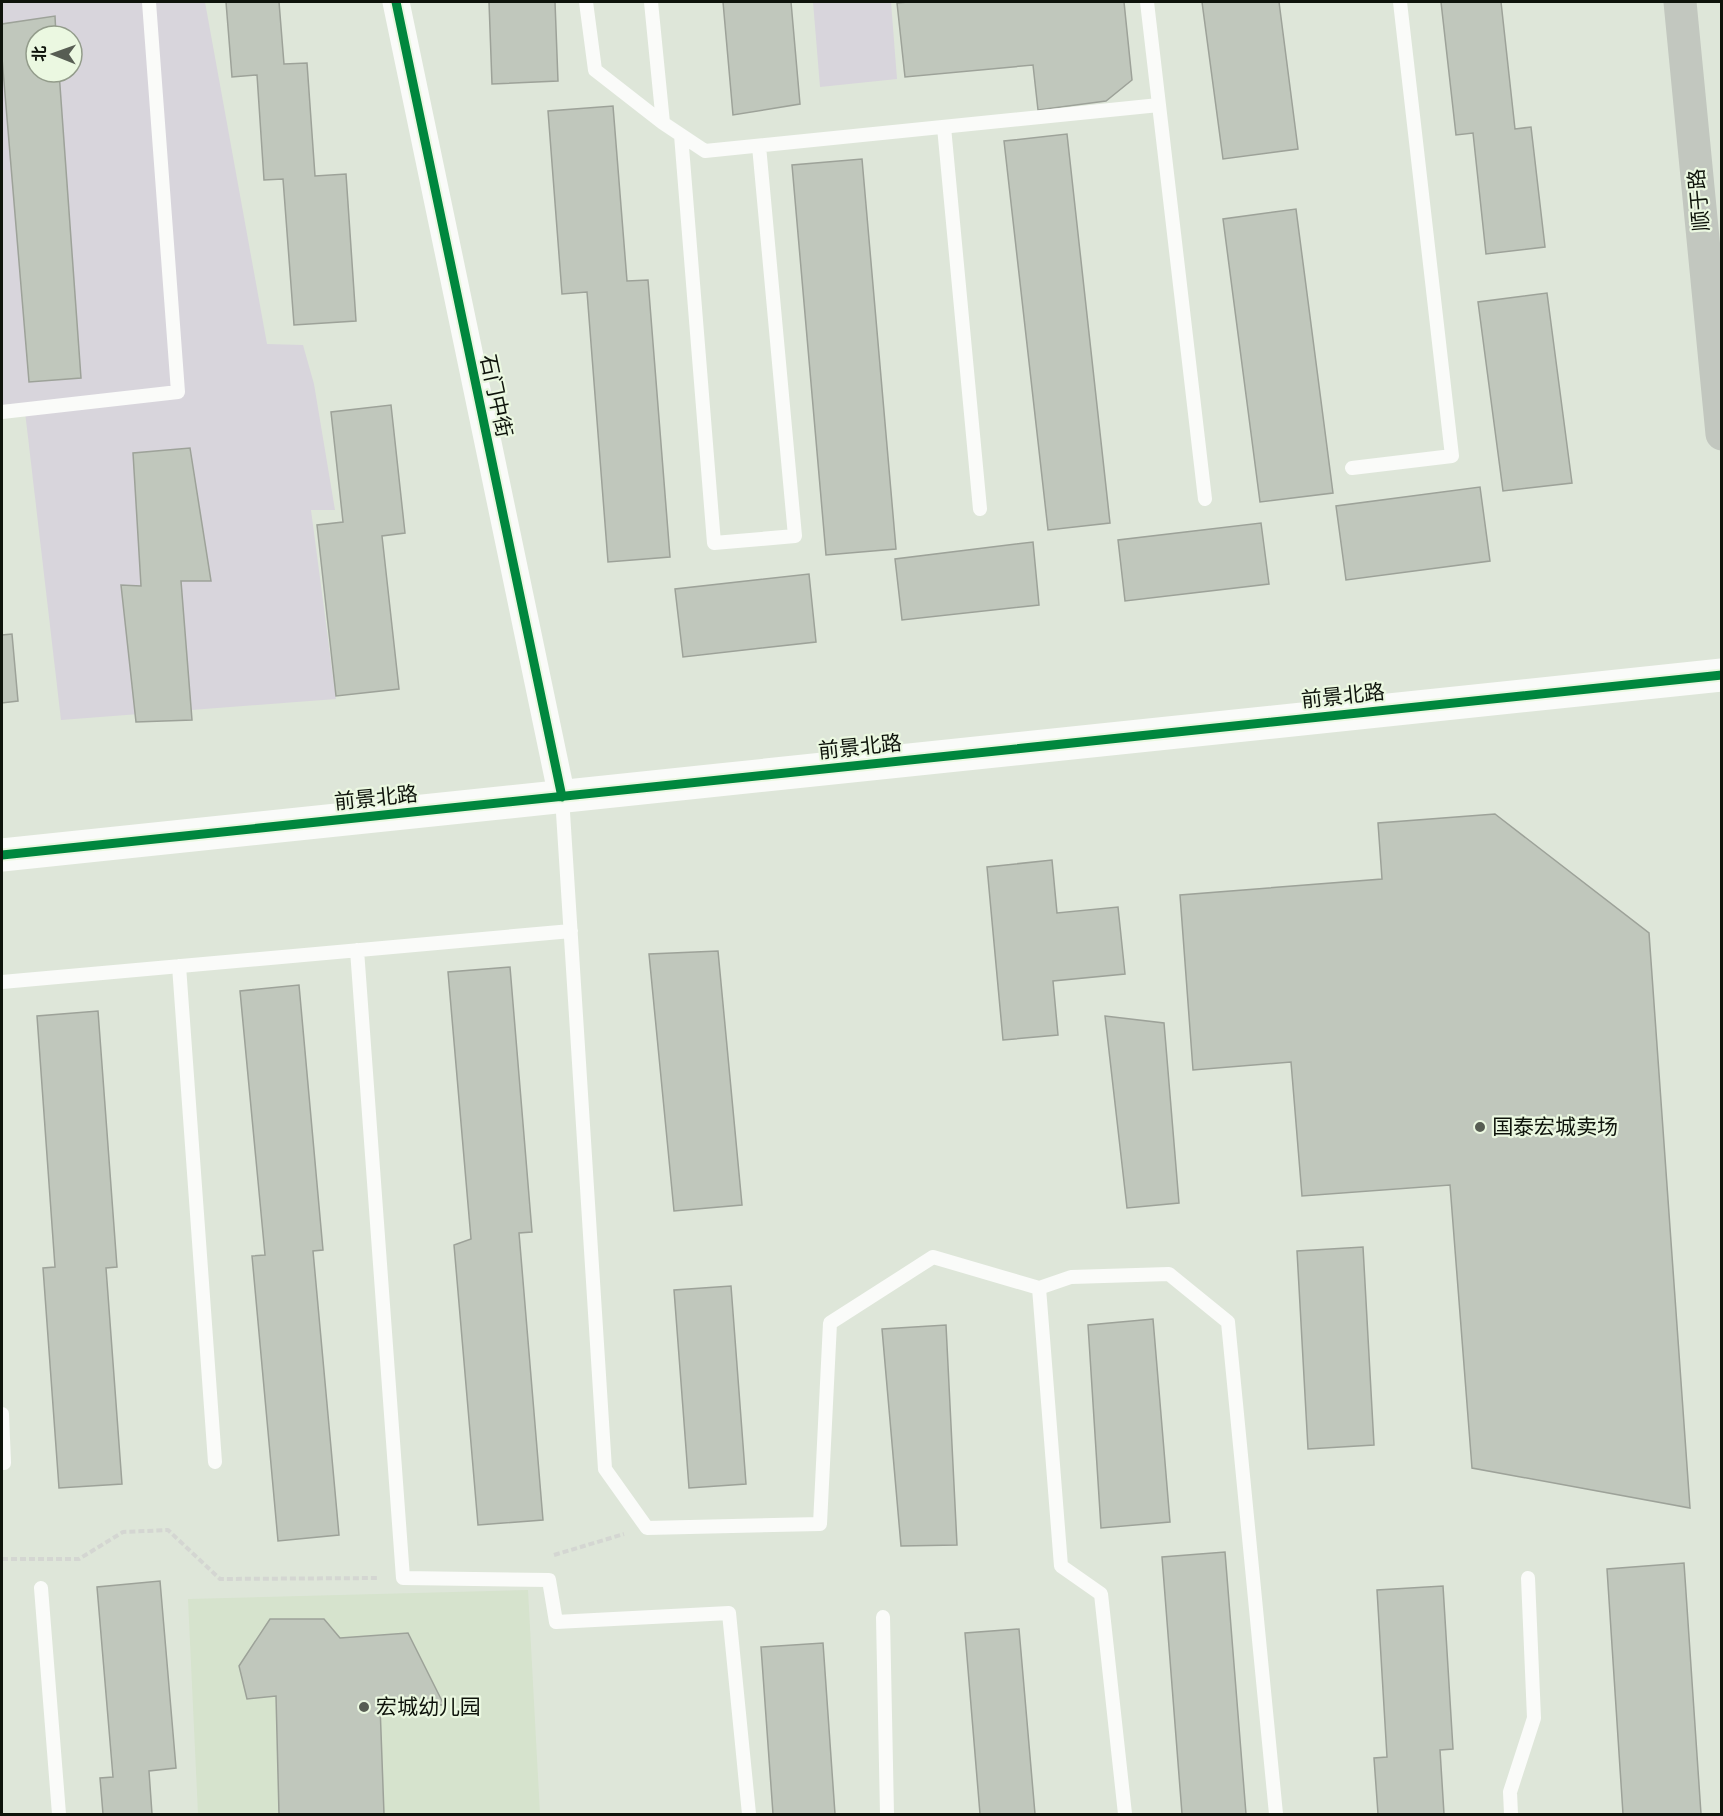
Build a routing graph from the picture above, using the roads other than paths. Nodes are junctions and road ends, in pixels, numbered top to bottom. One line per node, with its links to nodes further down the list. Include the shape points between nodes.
1 (149, 2): 13 (lane, via 178,392)
2 (396, 2): 19 (street, 石门中街)
3 (586, 2): 9 (lane, via 595,70)
4 (651, 2): 9 (lane)
5 (1147, 2): 8 (lane)
6 (1400, 2): 15 (lane, via 1452,456)
7 (1680, 2): 14 (main road, 顺于路)
8 (1159, 105): 10 (lane); 16 (lane)
9 (663, 123): 11 (lane)
10 (944, 127): 12 (lane); 17 (lane)
11 (681, 135): 12 (lane, via 705,151); 12 (lane, via 714,543 795,536)
12 (759, 146)
13 (2, 412)
14 (1722, 434)
15 (1352, 468)
16 (1205, 499)
17 (980, 509)
18 (1722, 675): 19 (street, 前景北路)
19 (562, 797): 20 (street, 前景北路); 21 (lane)
20 (2, 855)
21 (571, 931): 22 (lane); 25 (lane, via 605,1469 647,1528 820,1524 830,1323 933,1257)
22 (357, 950): 23 (lane); 33 (lane, via 403,1578 549,1580 556,1622 729,1614)
23 (178, 966): 24 (lane); 27 (lane)
24 (2, 982)
25 (1040, 1288): 35 (lane, via 1061,1566 1101,1594); 36 (lane, via 1071,1278 1169,1274 1228,1322)
26 (2, 1414): 28 (lane)
27 (215, 1462)
28 (4, 1463)
29 (1528, 1578): 37 (lane, via 1534,1718 1510,1792)
30 (41, 1588): 32 (lane)
31 (884, 1617): 34 (lane)
32 (59, 1815)
33 (749, 1815)
34 (887, 1815)
35 (1125, 1815)
36 (1276, 1815)
37 (1511, 1815)

